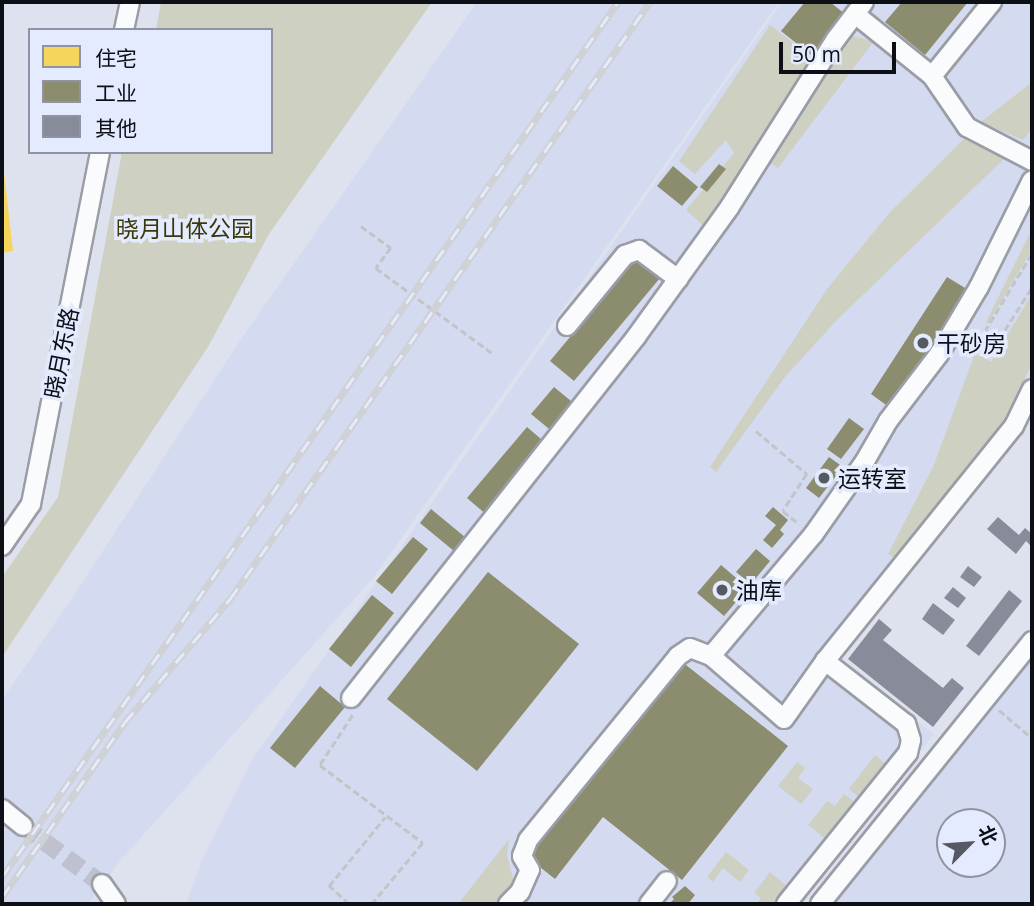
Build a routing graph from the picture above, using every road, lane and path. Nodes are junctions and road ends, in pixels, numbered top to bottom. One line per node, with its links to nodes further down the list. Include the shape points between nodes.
1 (130, 2): 4 (street)
2 (992, 2): 5 (street)
3 (859, 8): 5 (street); 11 (street, via 729,208)
4 (124, 28)
5 (932, 76): 7 (street, via 967,127)
6 (100, 154): 18 (street, 晓月东路, via 31,504)
7 (1032, 161)
8 (1032, 180): 17 (street, via 979,287 939,354 888,421)
9 (361, 226): 14 (path, via 391,248 376,268)
10 (1032, 254): 12 (path, via 986,330 999,339)
11 (677, 279): 13 (street, via 639,250 625,255); 23 (street)
12 (1032, 287)
13 (566, 326)
14 (495, 355)
15 (1032, 389): 21 (street, via 1014,426)
16 (756, 432): 17 (path, via 807,474 783,511)
17 (813, 535): 20 (street)
18 (2, 546)
19 (1032, 641): 22 (street)
20 (711, 656): 21 (street, via 784,719); 33 (street, via 690,648 678,656 528,840 522,856 530,870 520,892)
21 (825, 661): 35 (street, via 906,724 911,740 908,753)
22 (985, 699): 24 (path); 36 (street)
23 (353, 705): 26 (path, via 320,765)
24 (1032, 738)
25 (2, 809): 27 (street)
26 (386, 816): 31 (path, via 329,886); 32 (path, via 423,843)
27 (23, 826)
28 (667, 881): 34 (street)
29 (102, 884): 30 (street)
30 (116, 904)
31 (349, 904)
32 (372, 904)
33 (508, 904)
34 (649, 904)
35 (786, 904)
36 (820, 904)

